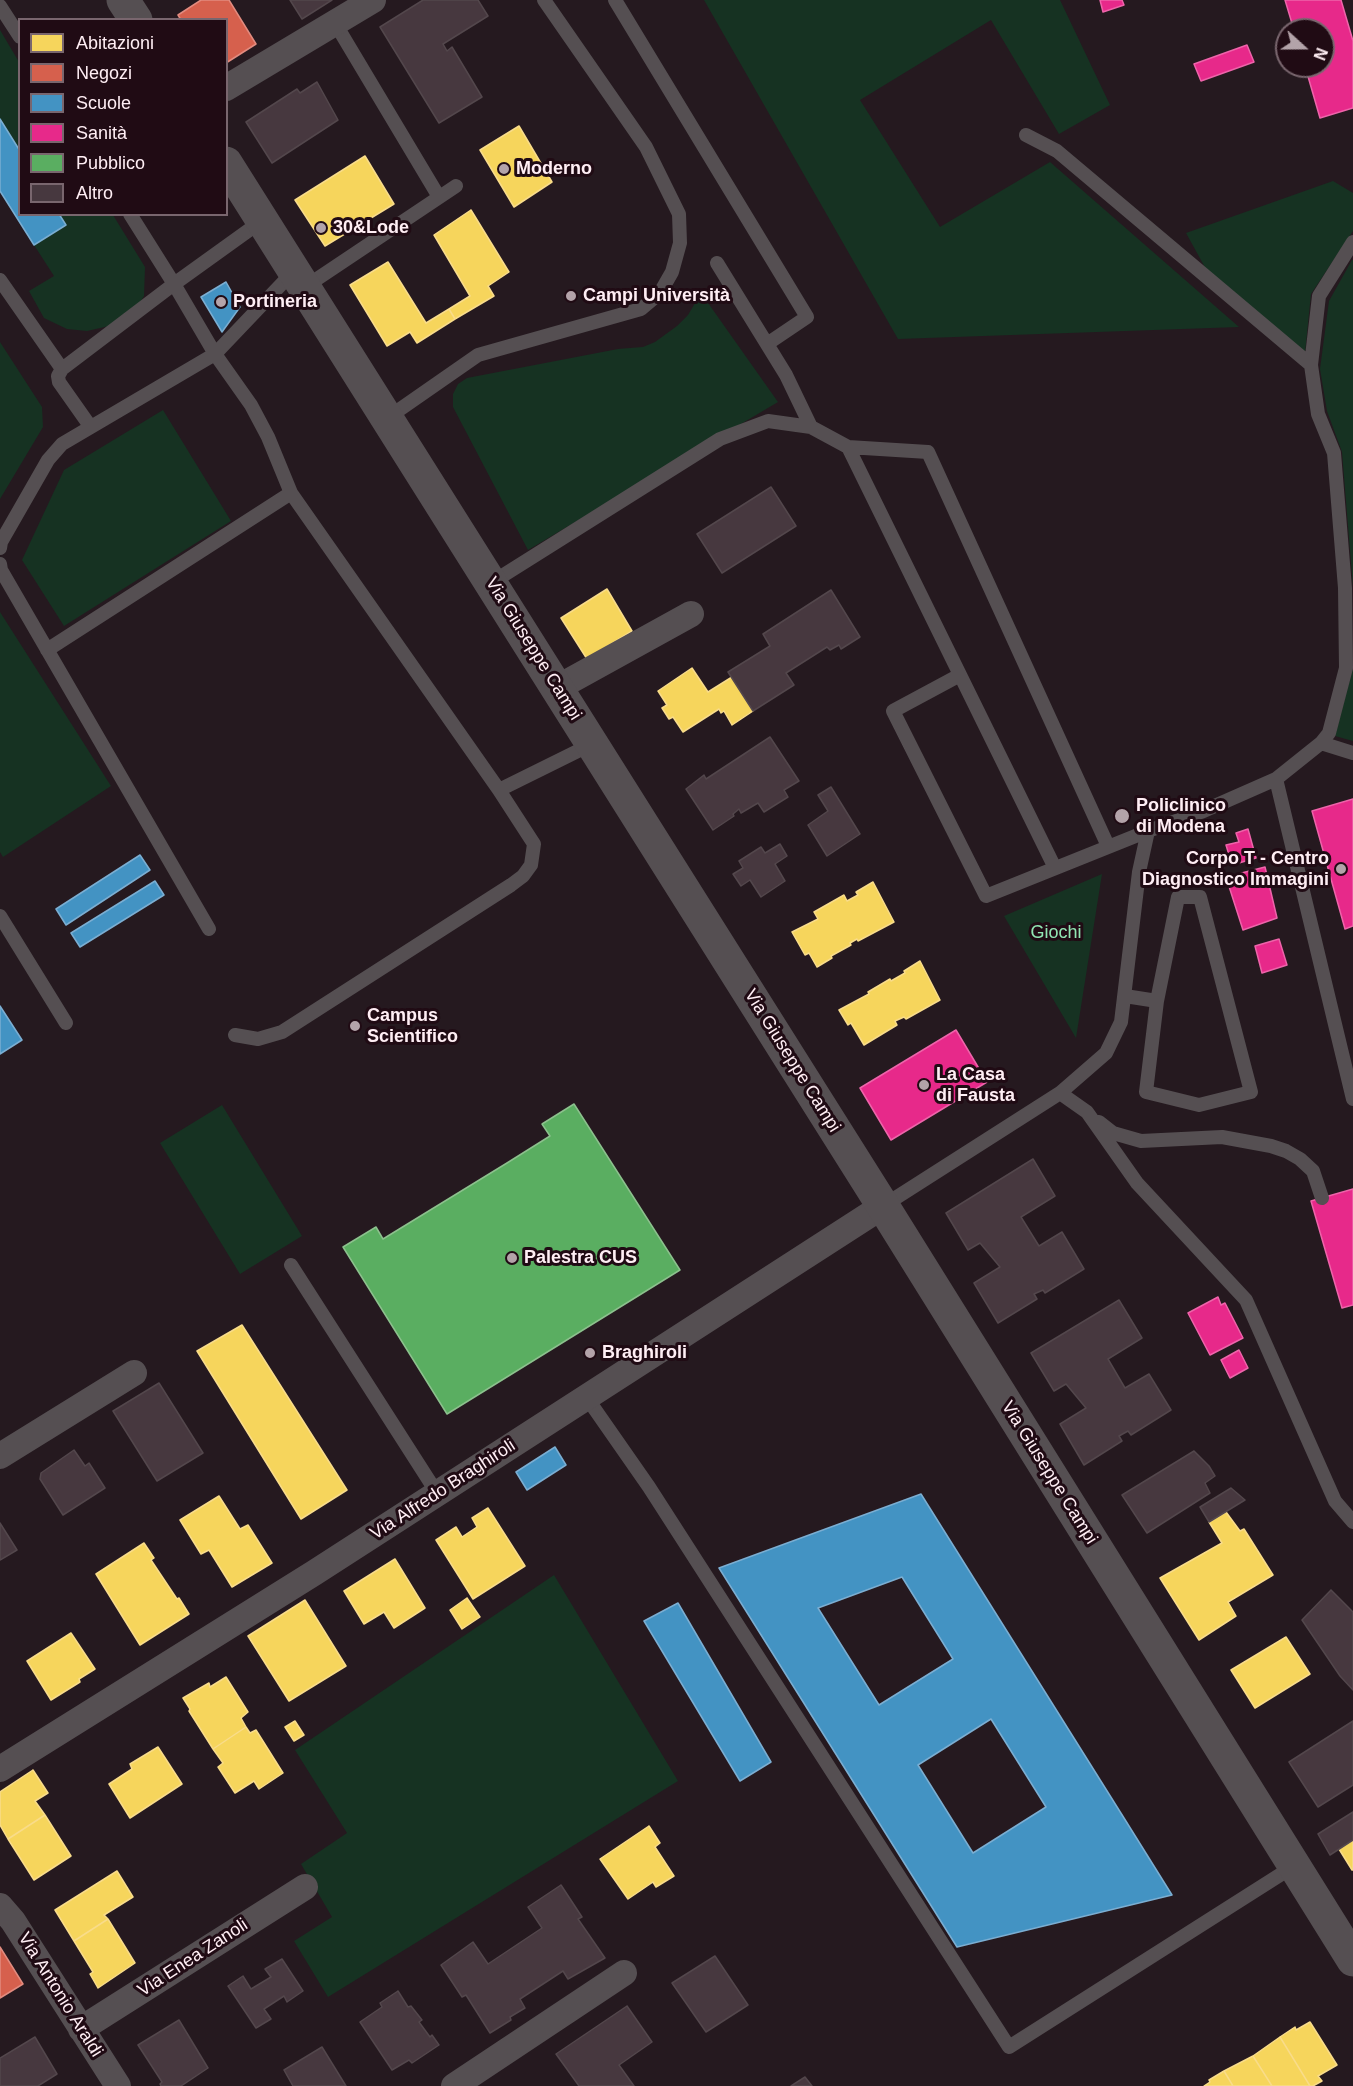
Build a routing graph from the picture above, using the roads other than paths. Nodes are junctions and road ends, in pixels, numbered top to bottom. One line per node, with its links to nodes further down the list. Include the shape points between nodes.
1 (123, 0): 6 (street)
2 (373, 0): 7 (street)
3 (544, 0): 25 (lane, via 646,147 679,214 680,243 672,272 660,293 641,309 478,355)
4 (615, 0): 21 (lane, via 807,317)
5 (0, 6): 8 (lane)
6 (135, 18)
7 (335, 23): 9 (street); 13 (lane)
8 (18, 34)
9 (228, 87)
10 (1026, 135): 23 (lane, via 1057,151)
11 (228, 167): 15 (street, Via Giuseppe Campi)
12 (456, 186): 13 (lane)
13 (439, 197): 18 (lane)
14 (131, 216): 20 (lane)
15 (263, 220): 18 (street, Via Giuseppe Campi); 20 (lane)
16 (1351, 248): 23 (lane, via 1319,296)
17 (717, 263): 21 (lane)
18 (299, 279): 22 (lane); 25 (street, Via Giuseppe Campi)
19 (0, 280): 24 (lane)
20 (174, 284): 22 (lane); 24 (lane)
21 (767, 344): 27 (lane)
22 (215, 354): 26 (lane); 29 (lane, via 268,437)
23 (1311, 365): 37 (lane, via 1318,414 1334,453 1345,588 1346,668 1329,733)
24 (62, 369): 26 (lane, via 59,382)
25 (386, 419): 32 (street, Via Giuseppe Campi)
26 (90, 426): 30 (lane, via 62,444 48,460)
27 (811, 427): 28 (lane); 32 (lane, via 768,421 720,439)
28 (848, 447): 35 (lane); 43 (lane, via 928,452)
29 (291, 493): 34 (lane); 41 (lane)
30 (0, 548)
31 (0, 568): 34 (lane)
32 (491, 583): 36 (street, Via Giuseppe Campi)
33 (691, 614): 36 (street)
34 (48, 650): 46 (lane)
35 (960, 675): 44 (lane); 44 (lane, via 892,711 986,896)
36 (558, 688): 38 (street, Via Giuseppe Campi)
37 (1321, 743): 39 (lane); 40 (lane)
38 (592, 744): 41 (lane); 55 (street, Via Giuseppe Campi)
39 (1353, 753)
40 (1276, 779): 42 (lane); 52 (lane)
41 (499, 790): 50 (lane, via 534,844 531,865 523,876 282,1032 258,1039)
42 (1148, 831): 43 (lane); 47 (lane, via 1139,872)
43 (1108, 846): 44 (lane)
44 (1055, 868)
45 (0, 916): 49 (lane)
46 (209, 929)
47 (1125, 996): 48 (lane); 51 (lane, via 1121,1022 1106,1053)
48 (1157, 1001): 48 (lane, via 1146,1092 1199,1105 1251,1092 1200,897 1178,897)
49 (66, 1023)
50 (235, 1035)
51 (1060, 1093): 53 (lane); 55 (lane)
52 (1353, 1099)
53 (1087, 1113): 54 (lane, via 1113,1132 1141,1141 1222,1137 1286,1151 1313,1171); 61 (lane, via 1137,1183 1246,1300 1335,1501)
54 (1322, 1198)
55 (884, 1206): 58 (street, Via Alfredo Braghiroli); 63 (street, Via Giuseppe Campi)
56 (291, 1265): 60 (lane)
57 (134, 1373): 59 (street)
58 (586, 1398): 60 (street, Via Alfredo Braghiroli); 63 (lane, via 649,1487 1009,2047)
59 (0, 1456)
60 (437, 1493): 62 (street, Via Alfredo Braghiroli)
61 (1353, 1522)
62 (0, 1769)
63 (1294, 1866): 66 (street, Via Giuseppe Campi)
64 (305, 1887): 68 (street, Via Enea Zanoli)
65 (0, 1906): 68 (street, Via Antonio Araldi)
66 (1353, 1960)
67 (624, 1973): 70 (street)
68 (81, 2029): 69 (street, Via Antonio Araldi)
69 (118, 2086)
70 (454, 2086)

